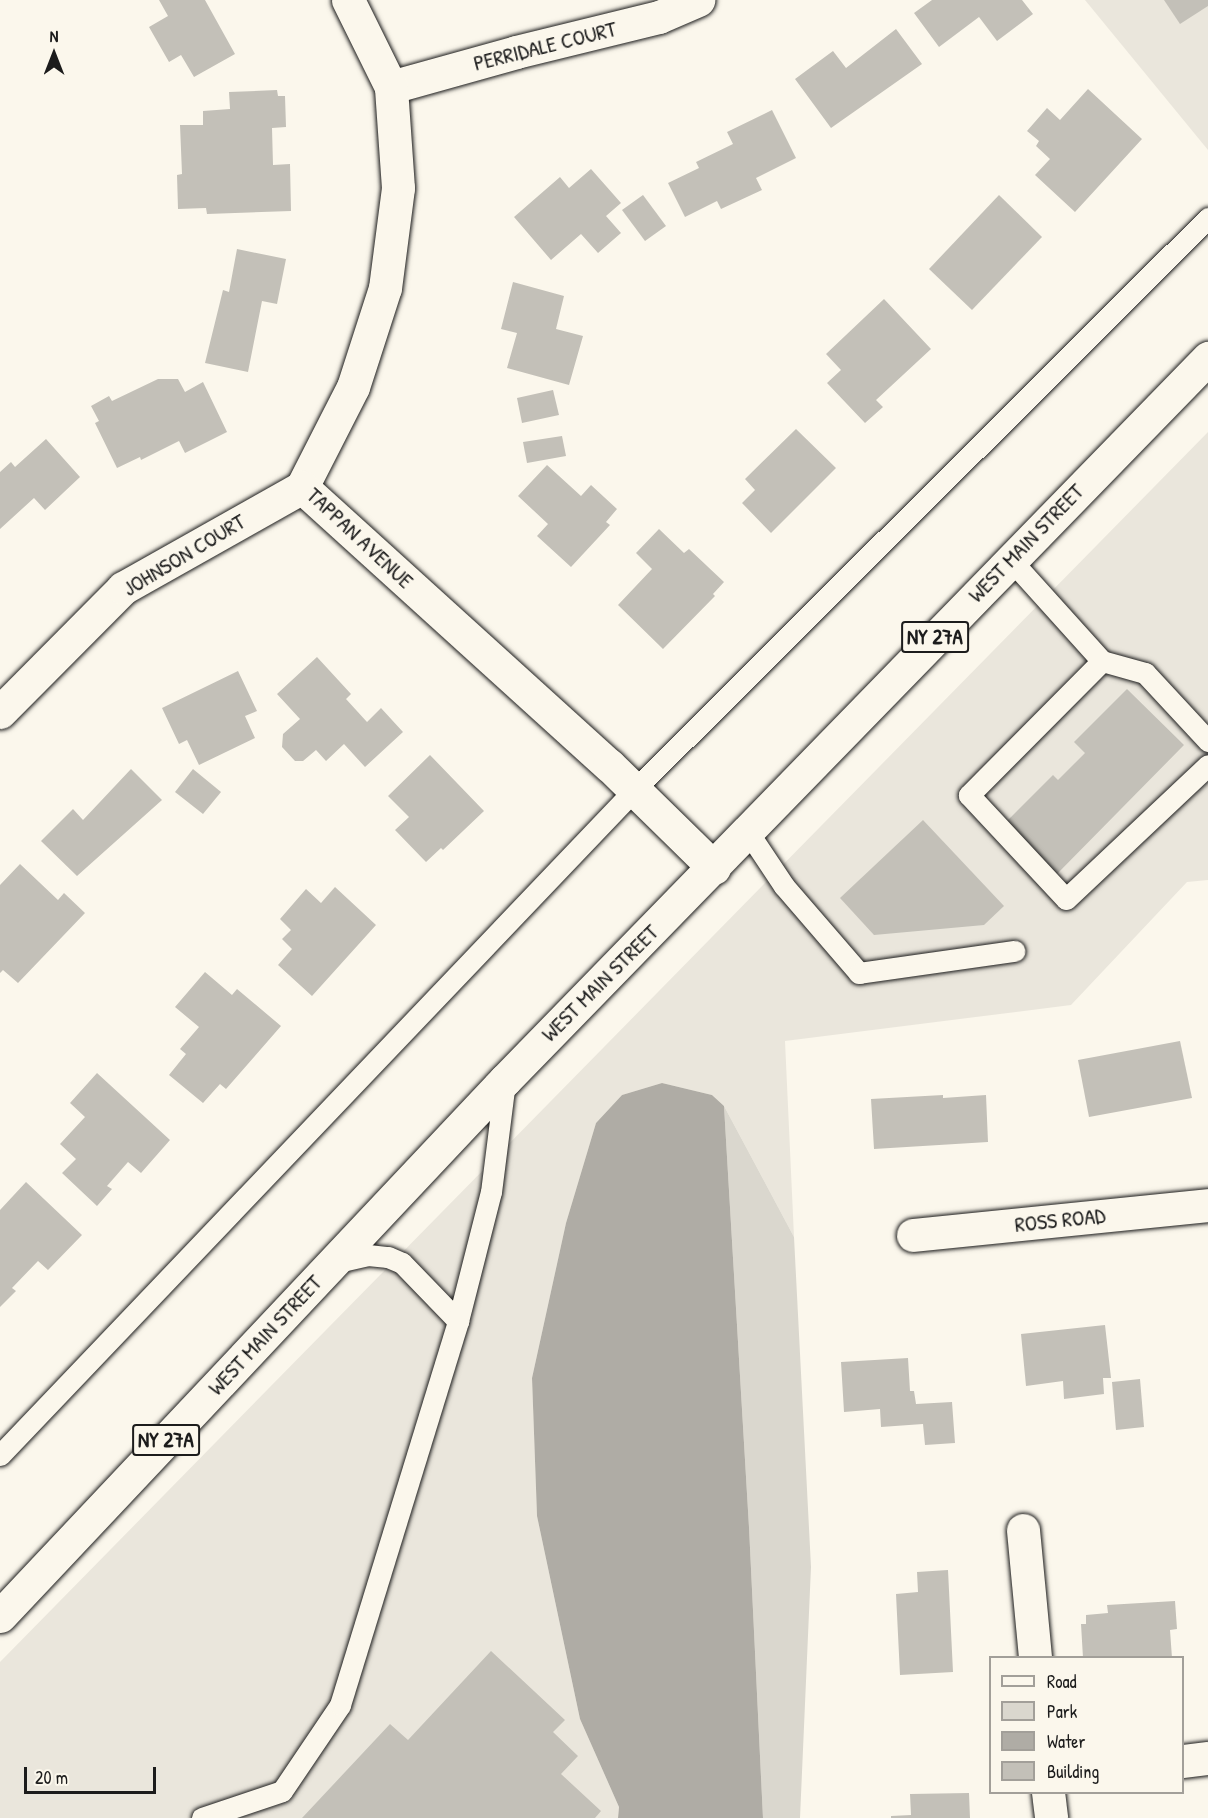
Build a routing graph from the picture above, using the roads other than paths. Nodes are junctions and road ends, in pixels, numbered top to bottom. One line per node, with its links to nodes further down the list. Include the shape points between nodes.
1 (348, 0): 3 (street, TAPPAN AVENUE)
2 (698, 0): 3 (street, PERRIDALE COURT, via 659,17)
3 (391, 87): 6 (street, TAPPAN AVENUE, via 398,188 384,288 353,387)
4 (1208, 218): 12 (lane)
5 (1208, 357): 7 (street, WEST MAIN STREET / NY 27A)
6 (302, 487): 9 (street, JOHNSON COURT, via 123,588); 12 (street, TAPPAN AVENUE)
7 (1010, 559): 8 (lane); 13 (street, WEST MAIN STREET / NY 27A)
8 (1102, 661): 10 (lane, via 1145,673); 11 (lane, via 969,795 1066,899)
9 (0, 712)
10 (1208, 741)
11 (1208, 765)
12 (635, 789): 14 (street, TAPPAN AVENUE); 21 (lane)
13 (748, 832): 14 (street, WEST MAIN STREET / NY 27A); 15 (lane, via 784,886 859,973)
14 (714, 868): 16 (street, WEST MAIN STREET / NY 27A)
15 (1014, 951)
16 (505, 1080): 19 (street, WEST MAIN STREET / NY 27A); 20 (lane, via 491,1192)
17 (1208, 1205): 18 (street, ROSS ROAD)
18 (913, 1235)
19 (332, 1263): 20 (lane, via 368,1255 402,1263); 23 (street, WEST MAIN STREET / NY 27A)
20 (458, 1321): 28 (lane, via 340,1705 282,1791)
21 (0, 1455)
22 (1023, 1530): 24 (street)
23 (0, 1616)
24 (1035, 1656)
25 (1208, 1758): 26 (street)
26 (1184, 1761)
27 (1048, 1794): 29 (street)
28 (202, 1818)
29 (1051, 1818)

